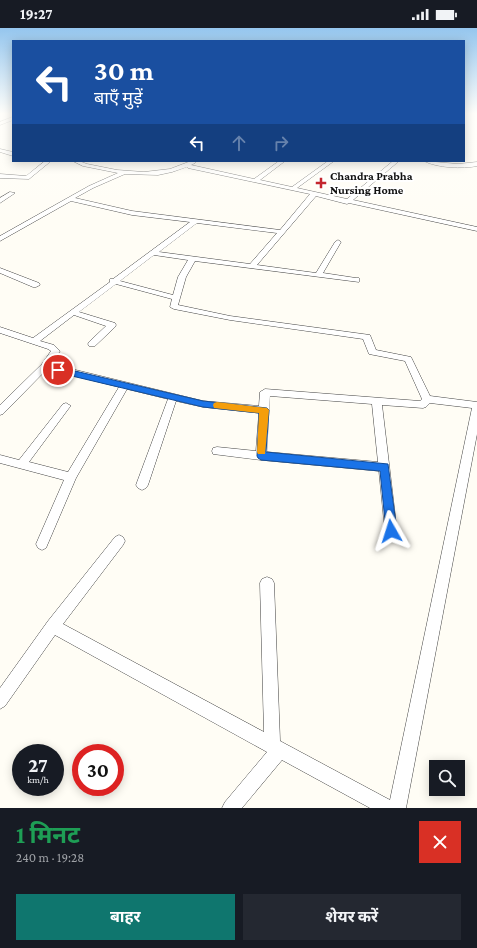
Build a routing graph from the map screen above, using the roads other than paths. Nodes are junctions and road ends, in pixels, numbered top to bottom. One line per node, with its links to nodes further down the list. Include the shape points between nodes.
1 (1, 150): 2 (street)
2 (12, 155)
3 (12, 155): 4 (street)
4 (0, 156)
5 (47, 162): 15 (street, via 27,178)
6 (79, 162): 14 (street)
7 (194, 162): 13 (street)
8 (281, 162): 16 (street)
9 (330, 162): 17 (street)
10 (395, 162): 22 (street)
11 (433, 162): 12 (street, via 470,166)
12 (477, 164)
13 (188, 166): 14 (street, via 160,173); 16 (street)
14 (123, 173): 20 (street)
15 (0, 176)
16 (256, 180): 17 (street)
17 (294, 188): 19 (street)
18 (12, 193): 21 (street)
19 (314, 194): 22 (street); 25 (street)
20 (70, 199): 23 (street, via 132,213); 26 (street)
21 (0, 201)
22 (348, 202): 24 (street)
23 (196, 221): 25 (street); 28 (street)
24 (477, 229)
25 (281, 232): 30 (street)
26 (0, 240)
27 (338, 242): 32 (street)
28 (152, 253): 29 (street); 34 (street)
29 (193, 258): 30 (street); 36 (street, via 182,277)
30 (252, 266): 32 (street)
31 (0, 270): 35 (street)
32 (318, 275): 33 (street)
33 (356, 280)
34 (113, 281): 36 (street); 37 (street)
35 (36, 285)
36 (176, 298): 44 (street, via 174,307 179,309 367,337 372,352 408,359)
37 (72, 312): 39 (street); 40 (street, via 112,325)
38 (0, 330): 39 (street)
39 (33, 342): 41 (street, via 56,351)
40 (92, 344)
41 (45, 366): 42 (street); 50 (street)
42 (125, 385): 43 (street); 57 (street)
43 (173, 397): 49 (street, via 203,404); 58 (street)
44 (427, 399): 45 (street, via 423,405); 46 (street)
45 (377, 401): 49 (street, via 265,392); 56 (street)
46 (477, 405)
47 (66, 406): 55 (street)
48 (477, 408): 51 (street)
49 (264, 410): 53 (street)
50 (0, 411)
51 (474, 438): 68 (street)
52 (217, 452): 53 (street)
53 (261, 456): 56 (street)
54 (0, 459): 55 (street)
55 (21, 465): 57 (street)
56 (384, 467): 59 (street)
57 (71, 477): 61 (street)
58 (142, 485)
59 (391, 531)
60 (119, 541): 63 (street)
61 (42, 544)
62 (267, 583): 65 (street)
63 (53, 626): 64 (street); 65 (street)
64 (0, 701)
65 (276, 748): 66 (street); 67 (street)
66 (231, 808)
67 (388, 808)
68 (397, 808)

